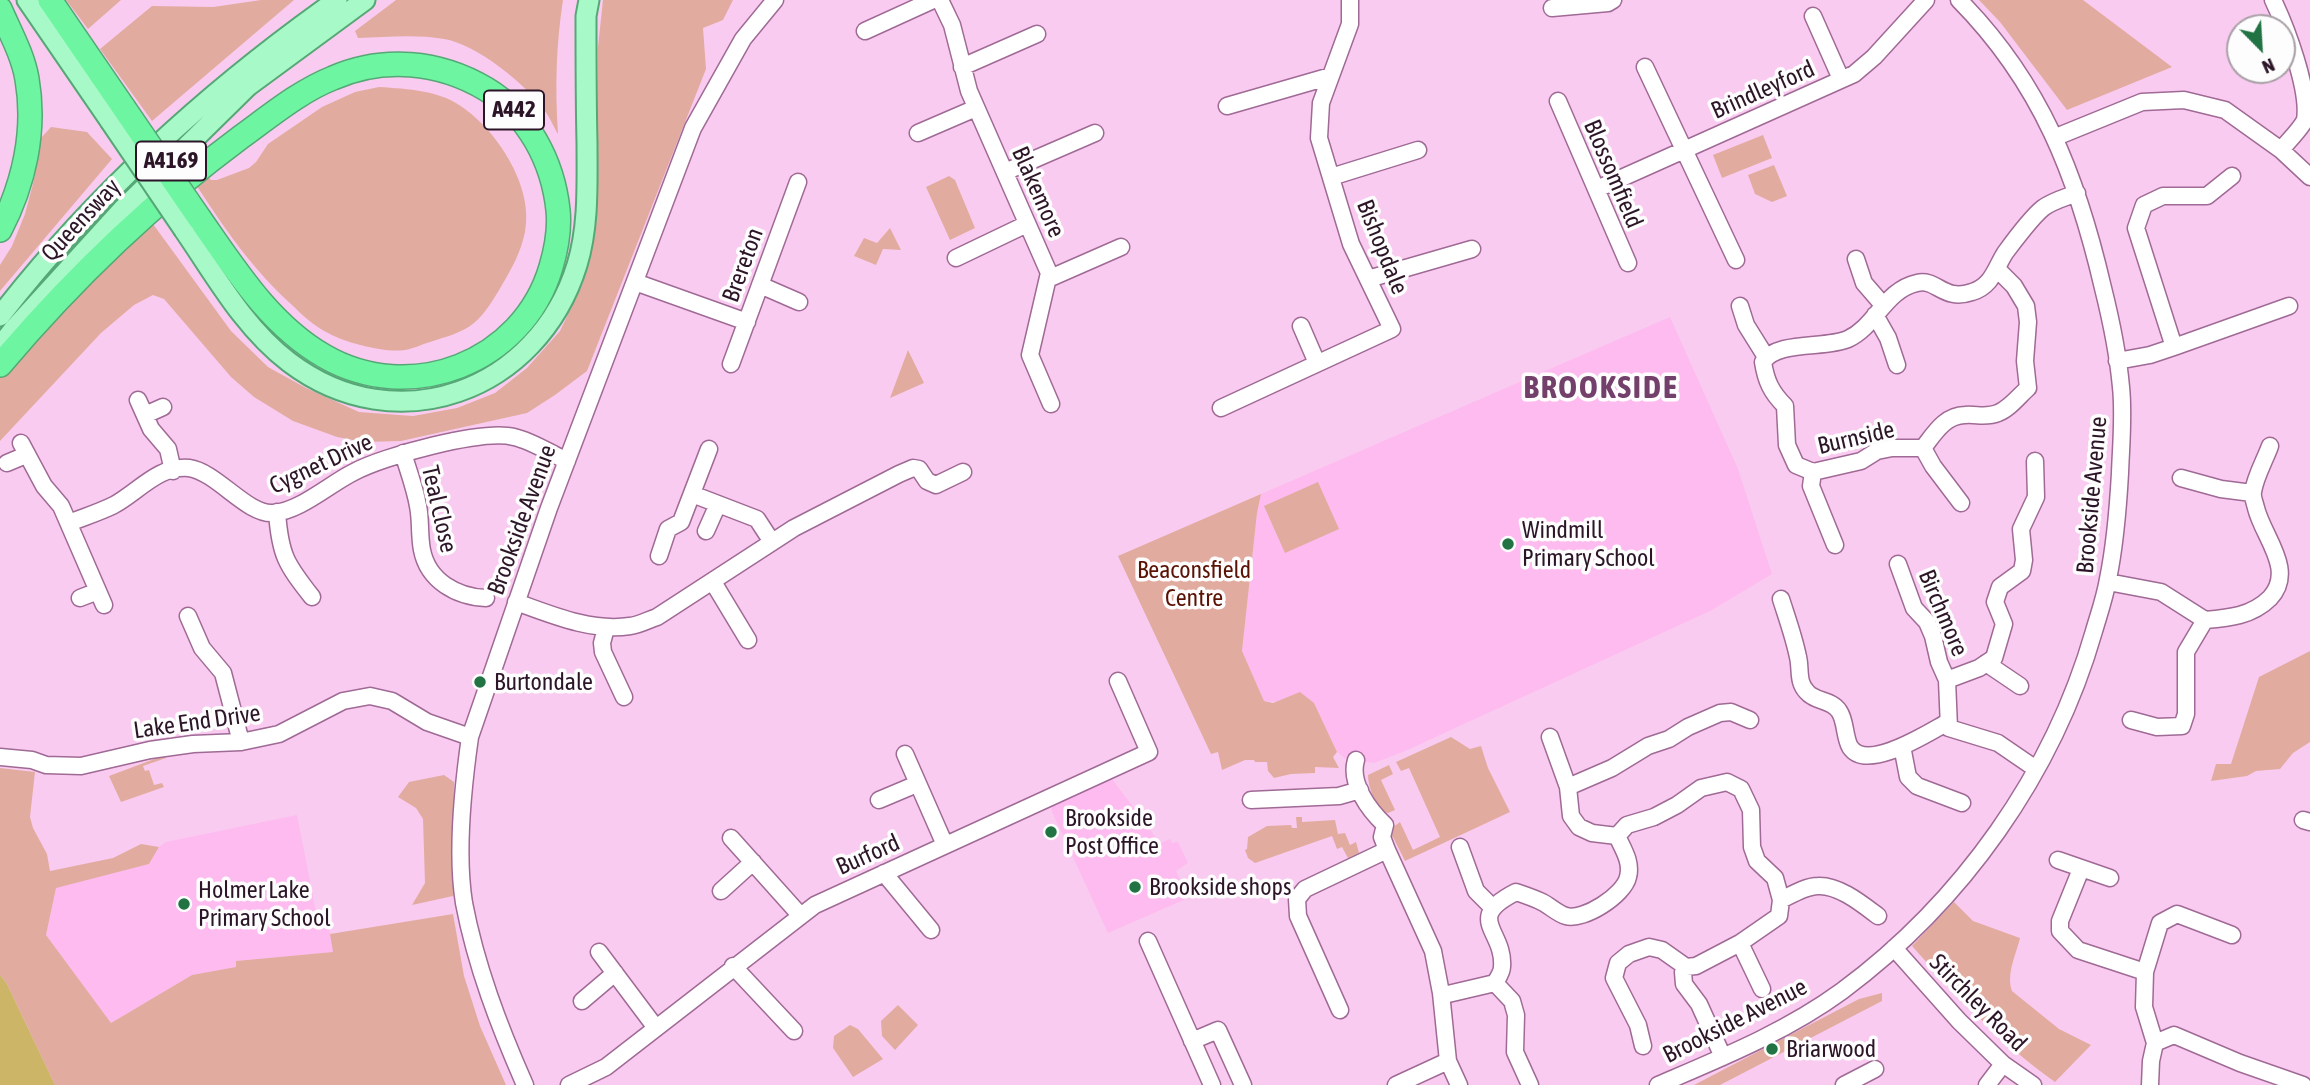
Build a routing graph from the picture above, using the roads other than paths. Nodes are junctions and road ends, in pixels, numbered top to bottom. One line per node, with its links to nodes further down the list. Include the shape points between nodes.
1 (27, 0): 19 (main road)
2 (50, 0): 19 (highway, A442)
3 (337, 0): 59 (main road, Queensway / A4169, via 241,71 110,189)
4 (365, 0): 62 (main road, Queensway / A4169, via 248,86 124,208)
5 (589, 0): 41 (main road, via 587,187 578,262 567,294 532,345 479,384 442,397 373,400 313,379 265,341 239,310)
6 (775, 0): 53 (street, Brookside Avenue, via 743,39 693,128)
7 (933, 0): 17 (street)
8 (940, 0): 21 (street, Blakemore, via 952,25)
9 (1350, 0): 23 (street, Bishopdale, via 1350,24)
10 (1614, 0): 14 (street)
11 (1926, 0): 24 (street, Brindleyford, via 1874,57)
12 (1959, 0): 30 (street, Brookside Avenue, via 1997,41)
13 (2273, 0): 20 (street)
14 (1552, 8)
15 (0, 9): 43 (highway, via 27,78 31,120 25,165)
16 (1813, 16): 24 (street)
17 (865, 31)
18 (1037, 34): 21 (street)
19 (64, 37): 41 (highway, A442, bridge)
20 (2304, 53): 33 (street, via 2305,119)
21 (962, 67): 27 (street, Blakemore)
22 (1645, 67): 32 (street)
23 (1331, 76): 26 (street); 36 (street, Bishopdale, via 1321,103 1319,138)
24 (1841, 79): 32 (street, Brindleyford)
25 (1558, 102): 39 (street, Blossomfield)
26 (1227, 106)
27 (975, 108): 28 (street); 34 (street, Blakemore)
28 (918, 133)
29 (1095, 133): 34 (street)
30 (2056, 137): 33 (street, via 2142,102 2184,100 2225,110); 40 (street, Brookside Avenue)
31 (1418, 150): 36 (street)
32 (1683, 150): 39 (street, Brindleyford); 48 (street)
33 (2281, 150): 37 (street)
34 (1004, 172): 42 (street, Blakemore)
35 (2232, 176): 63 (street, via 2207,197 2163,196 2144,205 2136,228)
36 (1331, 177): 52 (street, Bishopdale)
37 (2310, 177)
38 (798, 182): 54 (street, Brereton)
39 (1597, 189): 49 (street, Blossomfield)
40 (2077, 193): 50 (street, via 2044,207 2004,254); 65 (street, Brookside Avenue, via 2094,249)
41 (192, 224): 68 (highway, A442, via 293,335 324,356 353,370 388,377 426,377 461,366 494,348 526,318 545,287 556,250 558,212 549,167 526,123 505,100 440,68 407,63 366,67 332,78 282,107 191,174 117,240)
42 (1027, 224): 46 (street); 51 (street, Blakemore)
43 (0, 230)
44 (1121, 247): 51 (street)
45 (1472, 249): 52 (street)
46 (956, 258)
47 (1856, 259): 58 (street)
48 (1736, 260)
49 (1629, 263)
50 (1998, 270): 58 (street, via 1986,285 1956,296 1928,282 1917,282); 74 (street, Burnside, via 2026,306 2028,388 1999,413 1951,418)
51 (1048, 279): 70 (street, via 1030,355)
52 (1368, 279): 66 (street, Bishopdale, via 1392,329)
53 (635, 282): 60 (street); 77 (street, Brookside Avenue)
54 (760, 285): 55 (street); 60 (street, Brereton)
55 (799, 302)
56 (1740, 306): 64 (street)
57 (2289, 306): 63 (street)
58 (1879, 310): 64 (street, via 1868,325 1847,339); 69 (street)
59 (0, 316)
60 (747, 322): 67 (street, Brereton)
61 (1301, 326): 66 (street)
62 (0, 347)
63 (2174, 347): 65 (street)
64 (1766, 357): 82 (street, Burnside, via 1766,382 1785,406 1787,445 1796,465)
65 (2117, 361): 96 (street, Brookside Avenue, via 2123,417 2119,500)
66 (1317, 363): 72 (street, Bishopdale)
67 (731, 364)
68 (0, 365)
69 (1897, 365)
70 (1051, 404)
71 (163, 407): 80 (street, via 141,408 168,449)
72 (1221, 408)
73 (2270, 446): 85 (street)
74 (1923, 448): 82 (street, Burnside, via 1877,451 1861,461); 86 (street)
75 (709, 449): 84 (street)
76 (403, 453): 77 (street, Cygnet Drive, via 488,435 513,437); 88 (street, Cygnet Drive, via 355,471); 99 (street, Teal Close, via 418,503 426,563 467,605)
77 (568, 461): 101 (street, Brookside Avenue)
78 (2035, 461): 106 (street, via 2036,497 2021,529 2022,571 2000,587 1995,602 2004,624 1994,658)
79 (7, 463): 89 (street, via 24,449)
80 (173, 471): 88 (street, Cygnet Drive, via 189,468 206,474 257,509); 89 (street, Cygnet Drive, via 145,482 115,504)
81 (963, 472): 91 (street, via 936,485 914,468)
82 (1813, 472): 92 (street, via 1811,485)
83 (2181, 478): 85 (street)
84 (692, 494): 87 (street); 93 (street, via 681,522 668,530)
85 (2252, 494): 102 (street, via 2279,560 2276,591 2262,606 2244,615)
86 (1961, 503)
87 (718, 504): 90 (street); 91 (street, via 757,519)
88 (277, 512): 97 (street, via 287,565)
89 (69, 523): 98 (street, via 101,598)
90 (706, 531)
91 (772, 542): 95 (street)
92 (1835, 545)
93 (659, 556)
94 (1898, 564): 107 (street, Birchmore, via 1914,608 1930,627)
95 (713, 582): 104 (street, via 657,617 633,626); 105 (street)
96 (2108, 582): 102 (street, via 2161,592); 121 (street, Brookside Avenue, via 2083,667 2056,734)
97 (312, 597)
98 (80, 598)
99 (486, 598)
100 (1781, 599): 117 (street, via 1798,655 1801,685 1811,697 1823,699 1839,711 1851,748 1857,754 1874,756)
101 (516, 601): 104 (street); 114 (street, Brookside Avenue)
102 (2205, 620): 112 (street, via 2186,652 2182,726 2157,727)
103 (197, 622): 116 (street, via 202,648 223,673)
104 (606, 628): 110 (street, via 603,652)
105 (748, 640)
106 (1986, 663): 107 (street); 109 (street)
107 (1947, 680): 113 (street, Birchmore)
108 (1118, 681): 130 (street, Burford, via 1149,752)
109 (2020, 686)
110 (624, 697)
111 (1750, 720): 123 (street, via 1720,713)
112 (2131, 720)
113 (1948, 722): 117 (street); 121 (street, via 1949,728 1998,743)
114 (470, 737): 116 (street, Lake End Drive, via 427,722 392,701 370,696 343,701 279,734); 168 (street, Brookside Avenue, via 462,830 464,902 479,967)
115 (1550, 737): 123 (street)
116 (241, 742): 119 (street, Lake End Drive, via 150,750 81,766)
117 (1902, 746): 127 (street, via 1908,776 1917,786)
118 (905, 754): 122 (street)
119 (0, 757)
120 (1356, 760): 124 (street, via 1354,777)
121 (2036, 769): 147 (street, Brookside Avenue, via 1973,865)
122 (918, 784): 125 (street); 130 (street)
123 (1568, 787): 128 (street, via 1571,816 1578,827)
124 (1360, 790): 126 (street, via 1339,796); 132 (street, via 1385,825 1382,837)
125 (879, 800)
126 (1251, 800)
127 (1962, 803)
128 (1617, 836): 139 (street, via 1627,825 1654,817 1701,788 1727,782 1741,789 1751,810 1756,861 1775,878); 140 (street, via 1629,861 1628,879 1617,894 1594,910 1578,917 1565,916 1517,892)
129 (731, 838): 134 (street)
130 (945, 845): 136 (street, Burford)
131 (1460, 847): 140 (street, via 1476,891)
132 (1387, 850): 155 (street, via 1429,939); 157 (street, via 1305,889 1297,898 1298,916)
133 (2058, 859): 135 (street)
134 (753, 862): 138 (street); 141 (street)
135 (2081, 869): 137 (street); 151 (street, via 2060,931 2078,950)
136 (884, 873): 141 (street, Burford); 143 (street)
137 (2110, 878)
138 (721, 891)
139 (1781, 900): 142 (street, via 1816,886 1832,888); 146 (street, via 1779,916)
140 (1493, 908): 153 (street, via 1489,928 1503,969)
141 (800, 915): 149 (street, Burford)
142 (1878, 916)
143 (931, 930)
144 (2232, 935): 151 (street, via 2177,914 2160,923)
145 (1148, 940): 160 (street)
146 (1740, 943): 150 (street); 154 (street)
147 (1894, 948): 163 (street, Brookside Avenue, via 1841,991 1784,1028); 165 (street, Stirchley Road)
148 (599, 952): 152 (street)
149 (733, 966): 158 (street, Burford); 159 (street)
150 (1686, 967): 162 (street, via 1662,950 1648,947 1618,962 1614,978 1638,1025); 163 (street, via 1684,984 1699,1004)
151 (2145, 972): 161 (street, via 2144,1007)
152 (615, 973): 156 (street); 158 (street)
153 (1495, 982): 155 (street); 174 (street, via 1512,1001 1515,1052)
154 (1762, 989)
155 (1441, 993): 164 (street)
156 (582, 1001)
157 (1340, 1010)
158 (656, 1028): 167 (street, Burford)
159 (793, 1031)
160 (1192, 1041): 170 (street); 171 (street, via 1218,1030)
161 (2155, 1043): 179 (street); 180 (street, via 2174,1035)
162 (1643, 1046)
163 (1723, 1057): 175 (street, Brookside Avenue)
164 (1448, 1061): 172 (street); 173 (street)
165 (2003, 1064): 177 (street); 178 (street, Stirchley Road)
166 (1875, 1069): 176 (street)
167 (599, 1079): 169 (street, Burford)
168 (524, 1085)
169 (569, 1085)
170 (1212, 1085)
171 (1243, 1085)
172 (1396, 1085)
173 (1459, 1085)
174 (1530, 1085)
175 (1658, 1085)
176 (1844, 1085)
177 (1987, 1085)
178 (2033, 1085)
179 (2150, 1085)
180 (2303, 1085)

